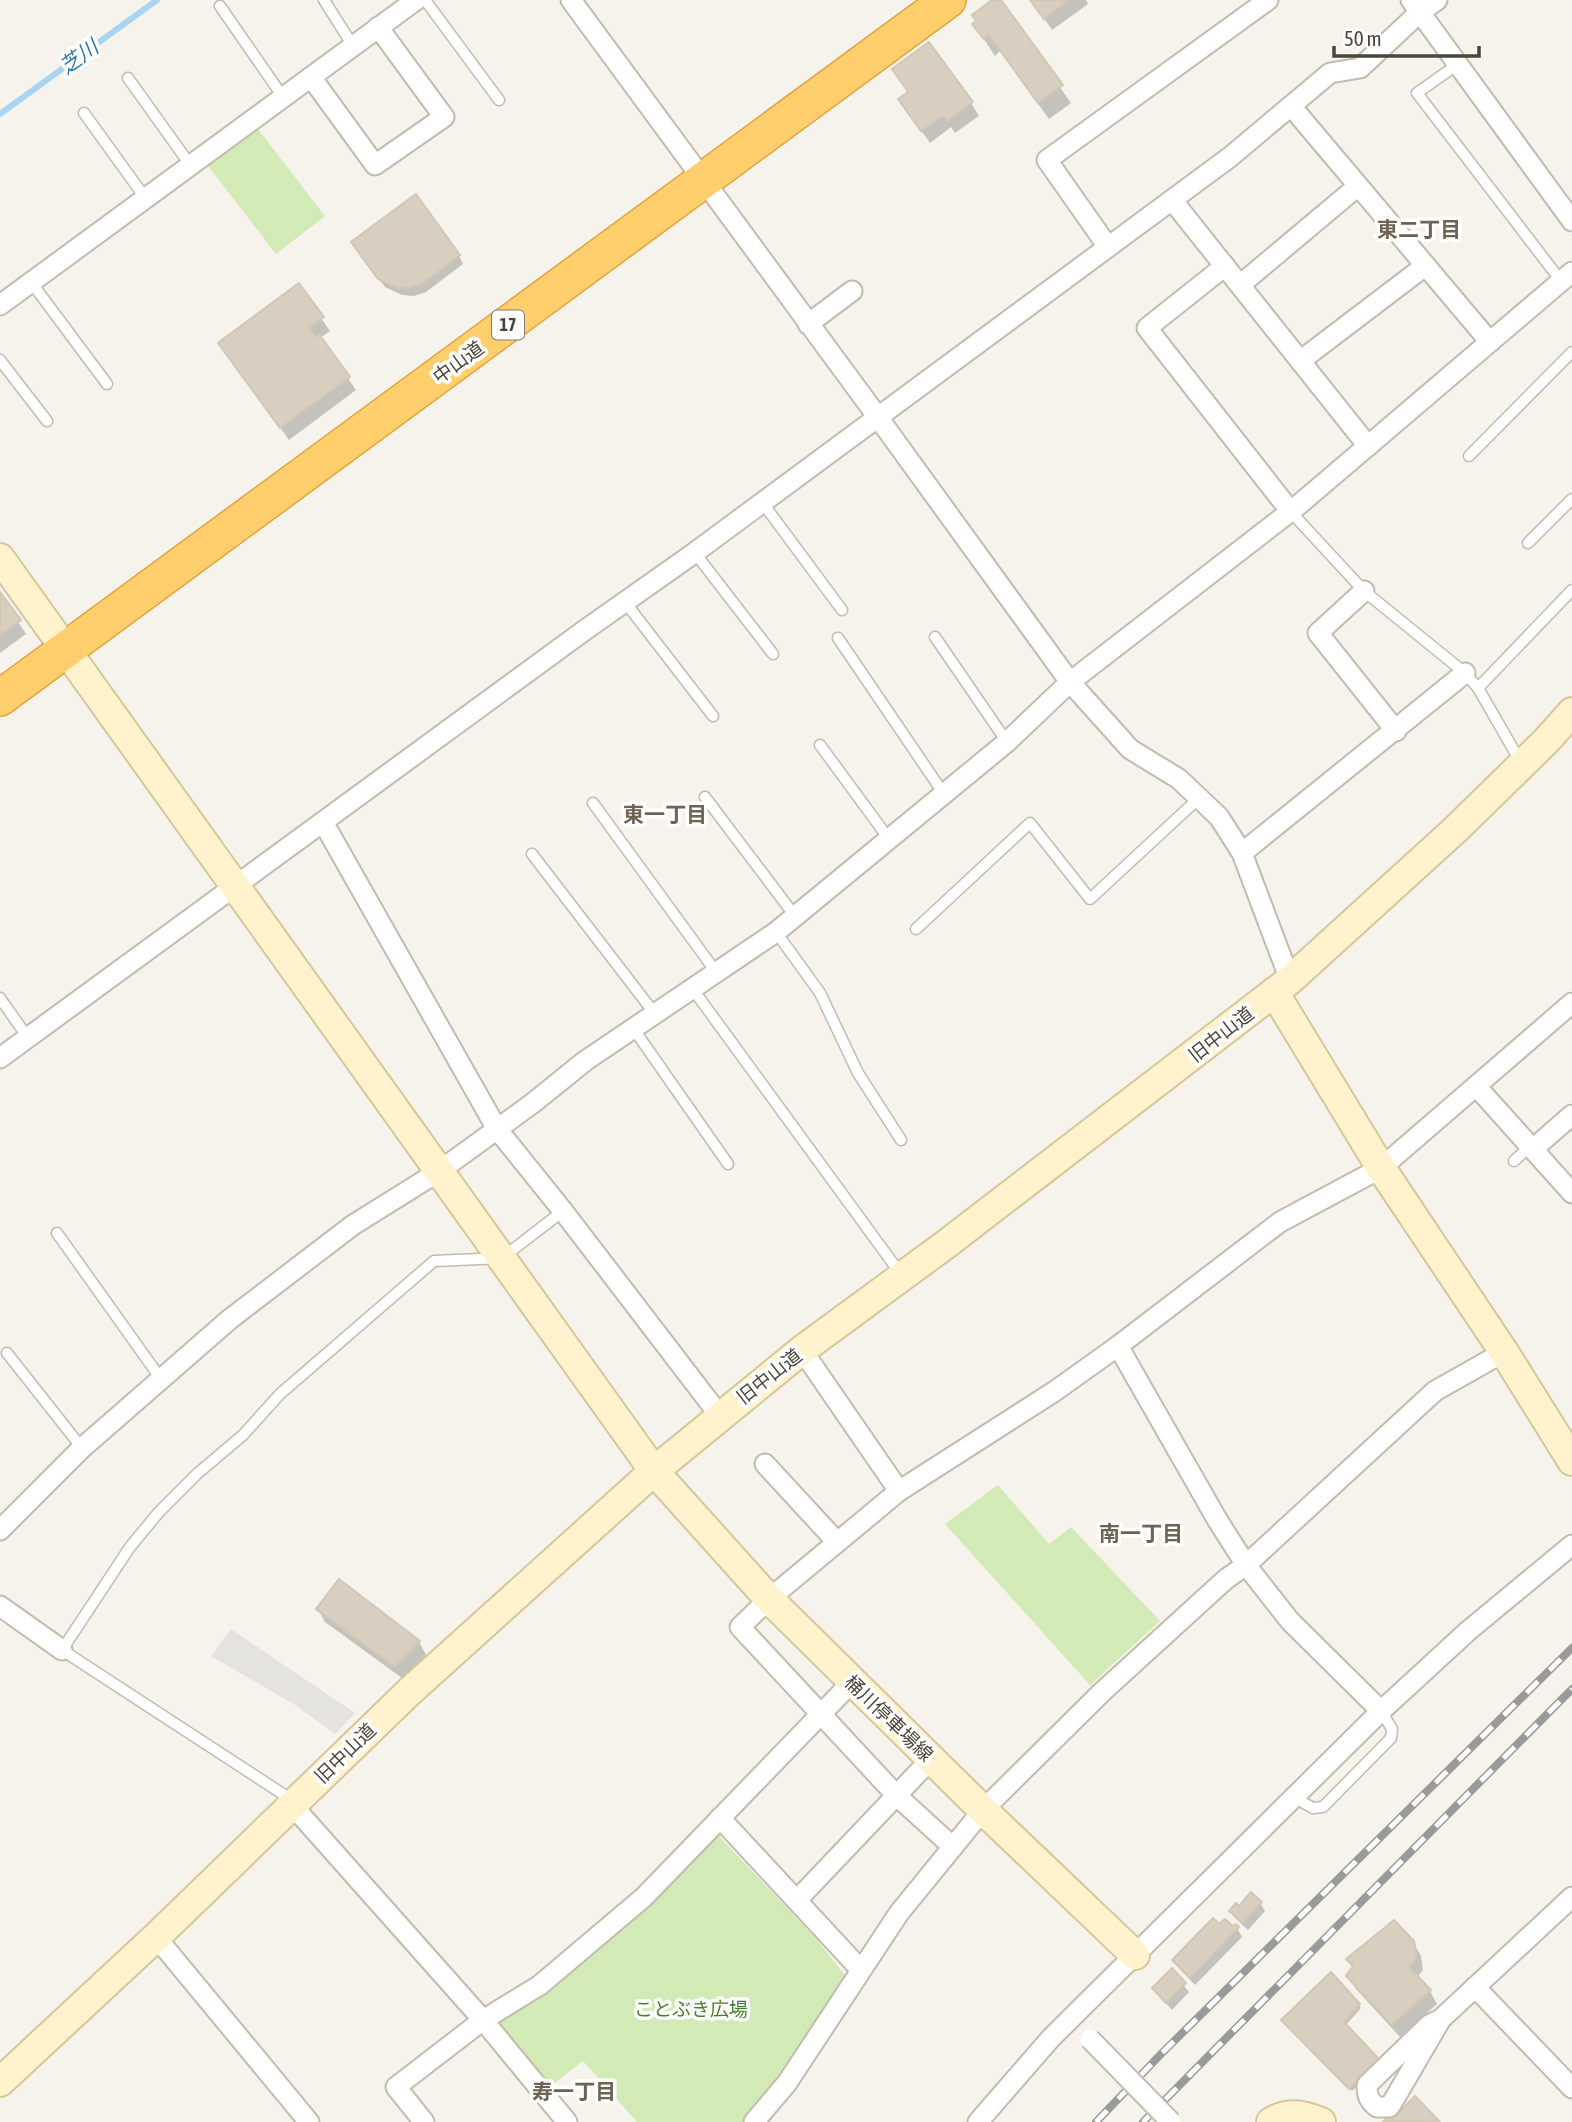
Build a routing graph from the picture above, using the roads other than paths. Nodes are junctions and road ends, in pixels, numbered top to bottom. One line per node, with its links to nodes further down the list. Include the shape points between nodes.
1 (324, 0): 11 (lane)
2 (571, 0): 20 (street)
3 (916, 0): 20 (highway, 中山道 / 17)
4 (948, 0): 20 (highway, 中山道 / 17)
5 (1268, 0): 25 (street, via 1047,160)
6 (1437, 0): 9 (street)
7 (413, 1): 10 (street); 16 (lane)
8 (220, 6): 15 (lane)
9 (1416, 6): 12 (street); 17 (street, via 1360,68 1330,73)
10 (378, 27): 11 (street); 13 (street, via 444,117 375,165)
11 (353, 46): 13 (street)
12 (1458, 64): 24 (street); 28 (lane, via 1417,93)
13 (311, 76): 15 (street)
14 (128, 78): 19 (lane)
15 (284, 97): 19 (street)
16 (499, 100)
17 (1291, 106): 21 (street); 23 (street)
18 (83, 113): 22 (lane)
19 (191, 166): 22 (street)
20 (698, 172): 33 (street); 55 (highway, 中山道 / 17)
21 (1358, 186): 27 (street); 30 (street)
22 (146, 199): 29 (street)
23 (1172, 200): 25 (street); 26 (street)
24 (1572, 221)
25 (1108, 247): 39 (street)
26 (1225, 266): 30 (street); 45 (street, via 1147,328)
27 (1425, 266): 34 (street); 37 (street)
28 (1567, 276): 34 (street)
29 (32, 282): 32 (street); 38 (lane)
30 (1240, 285): 37 (street)
31 (852, 290): 33 (street)
32 (2, 299)
33 (808, 324): 39 (street)
34 (1490, 342): 41 (street)
35 (1572, 352): 42 (lane)
36 (0, 359): 40 (lane)
37 (1300, 361): 41 (street)
38 (107, 384)
39 (877, 416): 44 (street); 59 (street)
40 (47, 421)
41 (1368, 446): 45 (street)
42 (1469, 456)
43 (1572, 499): 46 (lane)
44 (762, 502): 47 (street); 52 (lane)
45 (1291, 512): 50 (lane); 59 (street)
46 (1528, 543)
47 (695, 552): 51 (street); 56 (lane)
48 (0, 558): 55 (main road, 桶川停車場線)
49 (1572, 590): 60 (lane)
50 (1364, 591): 58 (lane); 64 (street, via 1318,633)
51 (625, 602): 63 (lane); 72 (street)
52 (842, 610)
53 (935, 637): 65 (lane)
54 (838, 638): 68 (lane)
55 (60, 639): 57 (highway, 中山道 / 17); 61 (highway, 中山道 / 17); 76 (main road, 桶川停車場線)
56 (773, 654)
57 (0, 670)
58 (1465, 673): 60 (lane); 64 (street)
59 (1070, 682): 65 (street); 70 (street, via 1130,749 1179,779)
60 (1478, 688): 67 (lane)
61 (0, 698)
62 (1572, 712): 67 (main road, 旧中山道)
63 (713, 716)
64 (1396, 731): 74 (street)
65 (1007, 742): 68 (street)
66 (820, 746): 73 (lane)
67 (1522, 765): 81 (main road, 旧中山道)
68 (944, 794): 73 (street)
69 (705, 797): 77 (lane)
70 (1199, 798): 74 (street, via 1219,817); 78 (lane, via 1090,900 1030,823)
71 (593, 803): 80 (lane)
72 (323, 822): 76 (street); 91 (street)
73 (889, 839): 77 (street)
74 (1242, 853): 81 (street)
75 (532, 854): 85 (lane)
76 (235, 887): 87 (street); 97 (main road, 桶川停車場線)
77 (795, 916): 79 (street)
78 (916, 929)
79 (776, 932): 80 (street); 92 (lane, via 820,993 858,1073)
80 (716, 972): 82 (street)
81 (1282, 986): 96 (main road); 102 (main road, 旧中山道)
82 (692, 988): 85 (street); 102 (lane)
83 (0, 998): 87 (lane)
84 (1571, 1007): 89 (street)
85 (654, 1014): 86 (street)
86 (633, 1028): 91 (street); 95 (lane)
87 (28, 1038): 88 (street)
88 (0, 1058)
89 (1476, 1086): 93 (street); 96 (street)
90 (1572, 1115): 93 (street)
91 (497, 1129): 97 (street); 99 (street)
92 (901, 1140)
93 (1532, 1148): 94 (lane); 98 (street)
94 (1514, 1161)
95 (728, 1164)
96 (1381, 1168): 103 (street, via 1280,1222); 105 (main road)
97 (438, 1172): 101 (main road, 桶川停車場線); 107 (street, via 353,1225 230,1319)
98 (1572, 1193)
99 (563, 1211): 101 (lane); 108 (street)
100 (57, 1233): 107 (lane)
101 (502, 1258): 112 (main road, 桶川停車場線); 120 (lane, via 434,1261 280,1394 243,1435 159,1512 130,1547)
102 (903, 1277): 104 (main road, 旧中山道)
103 (1118, 1346): 113 (street); 117 (street)
104 (802, 1350): 108 (main road, 旧中山道); 113 (street)
105 (1504, 1352): 110 (main road); 117 (street, via 1435,1391)
106 (7, 1353): 109 (lane)
107 (161, 1379): 109 (street)
108 (720, 1416): 112 (main road, 旧中山道)
109 (82, 1448): 114 (street)
110 (1572, 1461)
111 (765, 1464): 115 (street)
112 (654, 1471): 118 (main road, 桶川停車場線); 126 (main road, 旧中山道)
113 (899, 1491): 115 (street)
114 (0, 1530)
115 (837, 1542): 118 (street)
116 (1572, 1545): 122 (street)
117 (1246, 1565): 122 (street, via 1290,1621); 127 (street, via 1101,1693)
118 (769, 1600): 121 (main road, 桶川停車場線); 123 (street, via 740,1628)
119 (0, 1606): 120 (street)
120 (62, 1650): 126 (lane)
121 (852, 1682): 123 (street); 124 (main road, 桶川停車場線)
122 (1381, 1711): 133 (street)
123 (821, 1715): 125 (street); 128 (street)
124 (931, 1759): 125 (street); 127 (main road, 桶川停車場線)
125 (897, 1796): 129 (street); 131 (street)
126 (293, 1803): 132 (main road, 旧中山道); 137 (street)
127 (983, 1810): 129 (street); 133 (main road, 桶川停車場線)
128 (720, 1818): 131 (street); 137 (street, via 644,1897 540,1985)
129 (953, 1847): 134 (street, via 899,1913)
130 (1572, 1897): 135 (street)
131 (797, 1900): 134 (street)
132 (156, 1937): 139 (main road, 旧中山道); 141 (street)
133 (1135, 1955): 145 (street, via 1051,2038)
134 (861, 1970): 144 (street, via 788,2083)
135 (1475, 1987): 136 (street); 140 (street)
136 (1441, 2019)
137 (483, 2020): 142 (street, via 396,2087); 143 (street)
138 (1090, 2039): 146 (street, bridge)
139 (0, 2082)
140 (1572, 2088)
141 (309, 2122)
142 (425, 2122)
143 (567, 2122)
144 (754, 2122)
145 (978, 2122)
146 (1171, 2122)
147 (1272, 2122): 148 (main road, via 1294,2113)
148 (1321, 2122)

